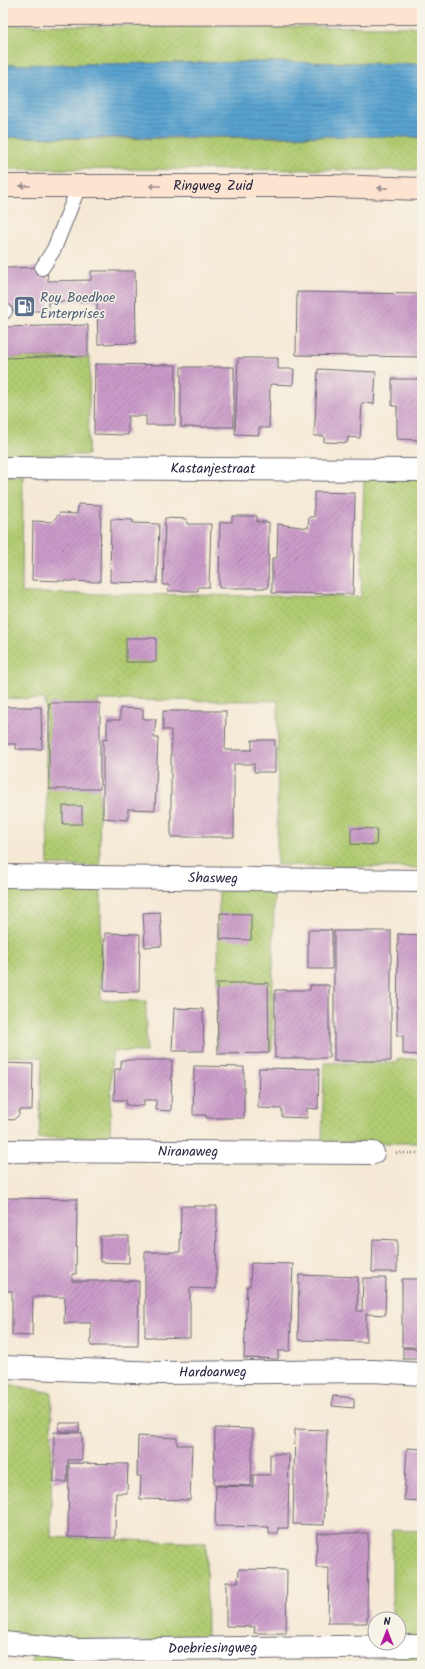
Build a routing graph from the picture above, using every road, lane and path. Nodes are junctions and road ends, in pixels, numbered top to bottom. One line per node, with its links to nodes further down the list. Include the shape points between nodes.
1 (422, 13): 2 (street)
2 (3, 14)
3 (3, 186): 4 (street, Ringweg Zuid, one-way to 3)
4 (80, 186): 5 (street, Ringweg Zuid, one-way to 4, via 332,186); 6 (lane, via 54,250)
5 (422, 189)
6 (42, 268)
7 (3, 468): 8 (street, Kastanjestraat)
8 (422, 470)
9 (3, 876): 10 (street, Shasweg)
10 (422, 881)
11 (3, 1151): 12 (street, Niranaweg)
12 (373, 1153)
13 (3, 1367): 14 (street, Hardoarweg, via 160,1373 372,1371)
14 (422, 1374)
15 (3, 1643): 16 (street, Doebriesingweg, via 78,1650)
16 (422, 1646)

